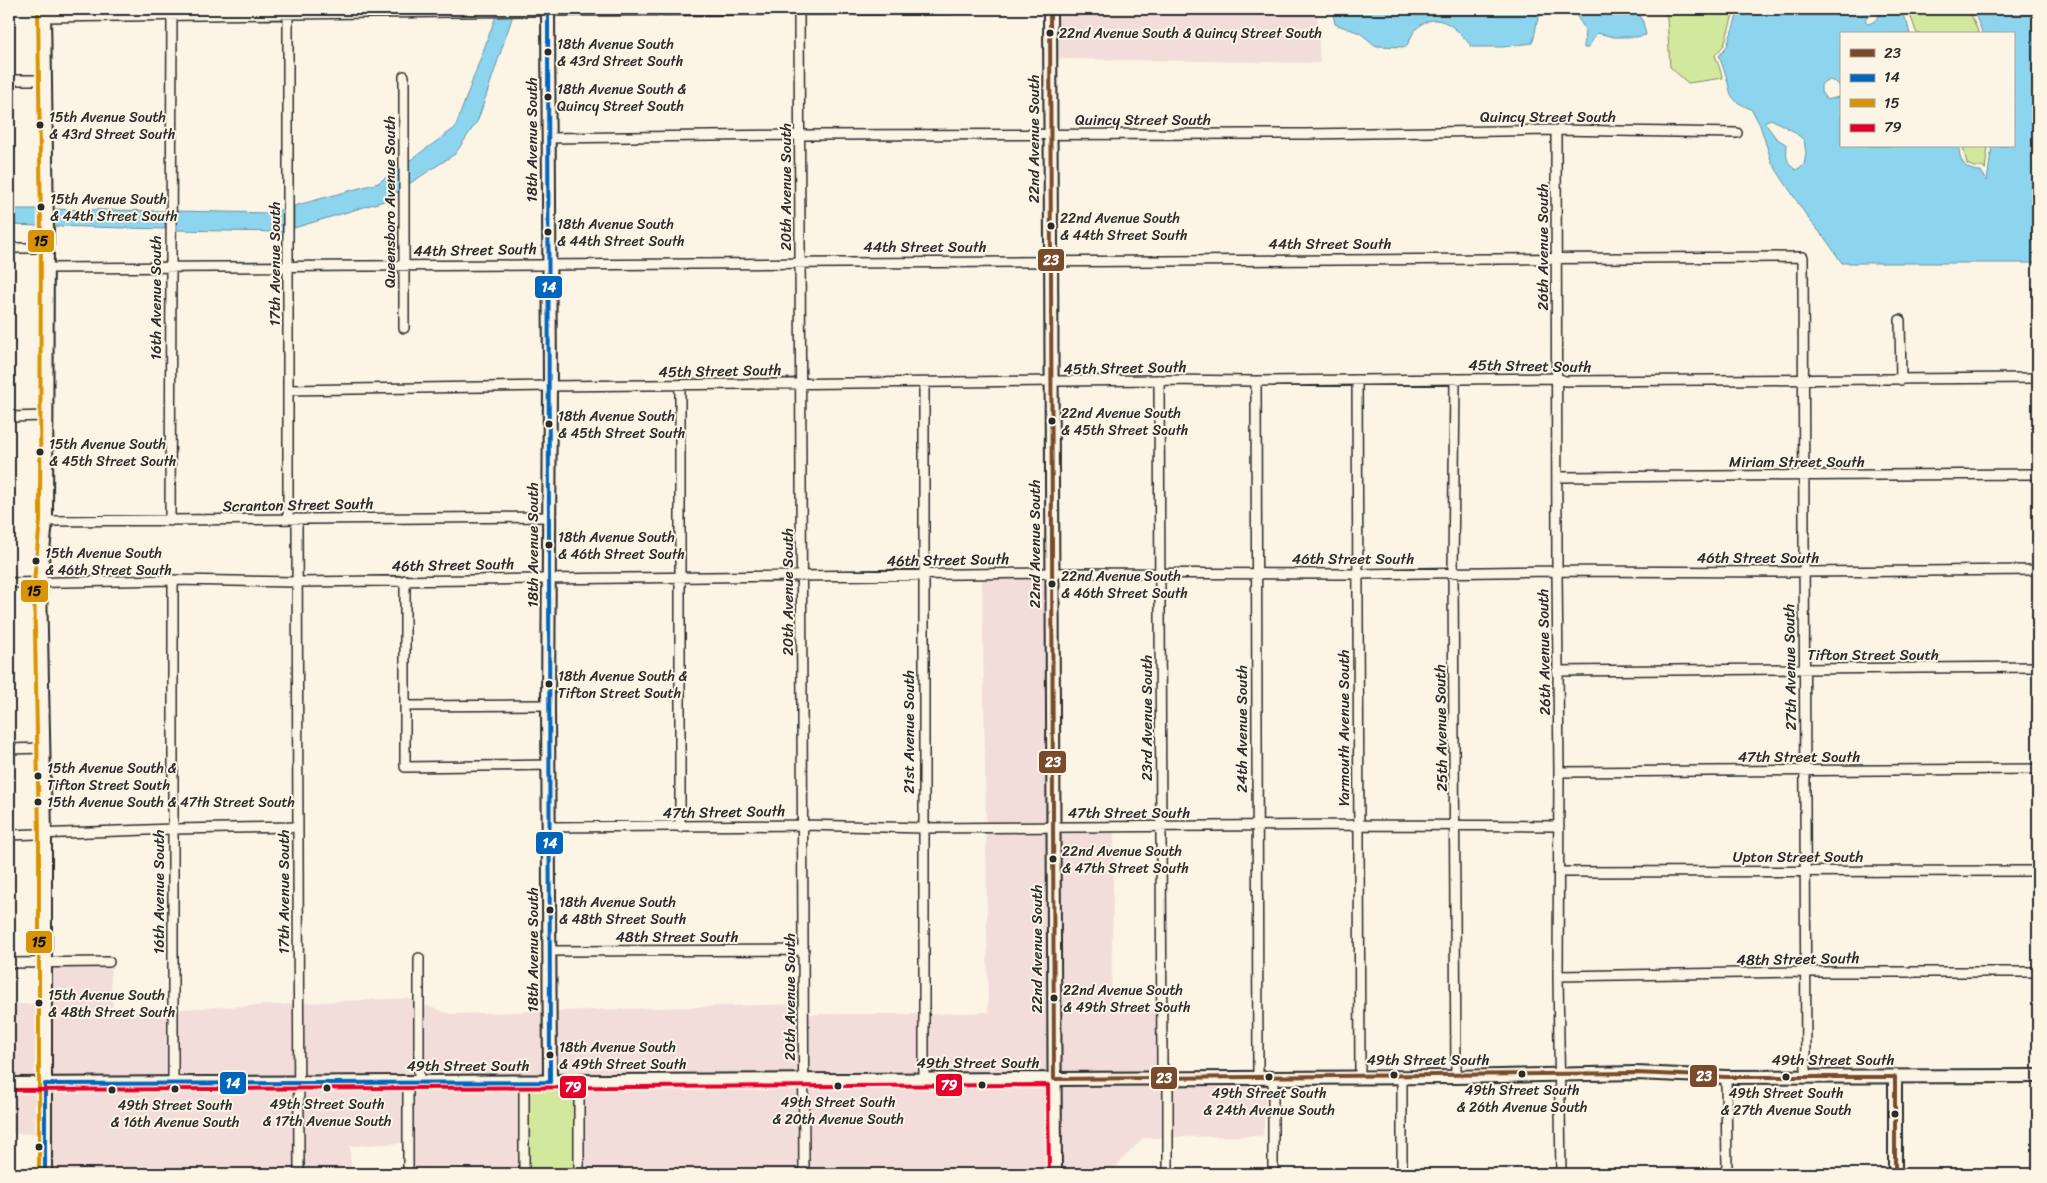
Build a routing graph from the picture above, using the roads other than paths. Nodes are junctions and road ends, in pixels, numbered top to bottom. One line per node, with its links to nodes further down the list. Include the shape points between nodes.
1 (799, 9): 2 (street); 4 (street); 14 (street, 20th Avenue South)
2 (952, 9)
3 (1050, 9): 13 (street, 22nd Avenue South)
4 (548, 10): 5 (street); 15 (street, 18th Avenue South)
5 (288, 11): 7 (street); 23 (street, 17th Avenue South)
6 (44, 13): 7 (street); 10 (street)
7 (172, 16): 25 (street, 16th Avenue South)
8 (404, 76): 24 (street, Queensboro Avenue South)
9 (9, 80): 10 (street)
10 (44, 80): 17 (street)
11 (1556, 130): 12 (street, Quincy Street South); 13 (street, Quincy Street South); 18 (street, 26th Avenue South)
12 (1737, 133)
13 (1050, 134): 14 (street, Quincy Street South); 20 (street, 22nd Avenue South)
14 (799, 135): 15 (street, Quincy Street South); 21 (street, 20th Avenue South)
15 (548, 138): 22 (street, 18th Avenue South)
16 (9, 248): 17 (street)
17 (46, 248): 26 (street)
18 (1558, 257): 19 (street, 44th Street South); 20 (street, 44th Street South); 29 (street, 26th Avenue South)
19 (1803, 257): 35 (street, 27th Avenue South)
20 (1051, 260): 21 (street, 44th Street South); 36 (street, 22nd Avenue South)
21 (800, 261): 22 (street, 44th Street South); 38 (street, 20th Avenue South)
22 (549, 262): 24 (street, 44th Street South); 40 (street, 18th Avenue South)
23 (288, 265): 24 (street, 44th Street South); 25 (street, 44th Street South); 42 (street, 17th Avenue South)
24 (404, 265): 28 (street, Queensboro Avenue South)
25 (170, 267): 26 (street, 44th Street South); 51 (street, 16th Avenue South)
26 (47, 268): 43 (street)
27 (1900, 320): 34 (street)
28 (404, 328)
29 (1557, 378): 31 (street, 45th Street South); 35 (street, 45th Street South, via 1565,381); 47 (street, 26th Avenue South)
30 (2038, 378): 34 (street, 45th Street South)
31 (1455, 379): 33 (street, 45th Street South); 54 (street, 25th Avenue South)
32 (1159, 380): 36 (street, 45th Street South); 37 (street, 45th Street South); 58 (street, 23rd Avenue South)
33 (1357, 380): 37 (street, 45th Street South); 59 (street, Yarmouth Avenue South)
34 (1901, 380): 35 (street, 45th Street South)
35 (1803, 381): 46 (street, 27th Avenue South)
36 (1051, 382): 39 (street, 45th Street South); 56 (street, 22nd Avenue South)
37 (1256, 382): 57 (street, 24th Avenue South)
38 (800, 384): 39 (street, 45th Street South); 41 (street, 45th Street South); 62 (street, 20th Avenue South)
39 (924, 384): 60 (street, 21st Avenue South)
40 (550, 386): 41 (street, 45th Street South); 42 (street, 45th Street South); 48 (street, 18th Avenue South)
41 (680, 386): 61 (street)
42 (288, 390): 49 (street, 17th Avenue South)
43 (47, 416): 44 (street); 50 (street)
44 (9, 417)
45 (2038, 474): 46 (street, Miriam Street South)
46 (1803, 476): 47 (street, Miriam Street South); 55 (street, 27th Avenue South)
47 (1557, 477): 53 (street, 26th Avenue South)
48 (550, 517): 49 (street, Scranton Street South); 63 (street, 18th Avenue South)
49 (292, 519): 51 (street, Scranton Street South); 67 (street, 17th Avenue South)
50 (46, 521): 51 (street, Scranton Street South); 66 (street)
51 (170, 521)
52 (2038, 570): 55 (street, 46th Street South)
53 (1557, 571): 54 (street, 46th Street South); 55 (street, 46th Street South); 71 (street, 26th Avenue South)
54 (1453, 572): 59 (street, 46th Street South); 82 (street, 25th Avenue South)
55 (1803, 572): 70 (street, 27th Avenue South)
56 (1052, 573): 58 (street, 46th Street South); 60 (street, 46th Street South); 84 (street, 22nd Avenue South)
57 (1255, 573): 58 (street, 46th Street South); 59 (street, 46th Street South); 86 (street, 24th Avenue South)
58 (1160, 574): 85 (street, 23rd Avenue South)
59 (1357, 574): 81 (street, Yarmouth Avenue South)
60 (923, 575): 62 (street, 46th Street South); 91 (street, 21st Avenue South)
61 (678, 576): 62 (street, 46th Street South); 63 (street, 46th Street South); 83 (street)
62 (801, 576): 80 (street, 20th Avenue South)
63 (550, 578): 65 (street, 46th Street South); 72 (street, 18th Avenue South)
64 (173, 580): 66 (street, 46th Street South); 67 (street, 46th Street South); 90 (street, 16th Avenue South)
65 (405, 580): 67 (street, 46th Street South); 73 (street)
66 (40, 582): 68 (street, 46th Street South); 74 (street)
67 (297, 582): 88 (street, 17th Avenue South)
68 (9, 583)
69 (2038, 667): 70 (street, Tifton Street South)
70 (1804, 669): 71 (street, Tifton Street South); 78 (street, 27th Avenue South)
71 (1558, 671): 79 (street, 26th Avenue South)
72 (548, 705): 73 (street); 76 (street, 18th Avenue South)
73 (405, 706): 76 (street, via 405,767)
74 (43, 748): 75 (street); 92 (street)
75 (9, 749)
76 (548, 764): 89 (street, 18th Avenue South)
77 (2038, 769): 78 (street, 47th Street South)
78 (1805, 770): 79 (street, 47th Street South); 94 (street, 27th Avenue South)
79 (1559, 772): 87 (street, 26th Avenue South)
80 (804, 825): 83 (street, 47th Street South); 91 (street, 47th Street South); 97 (street, 20th Avenue South)
81 (1358, 825): 82 (street, 47th Street South); 86 (street, 47th Street South); 108 (street, Yarmouth Avenue South)
82 (1456, 825): 87 (street, 47th Street South); 110 (street, 25th Avenue South)
83 (680, 826): 89 (street, 47th Street South)
84 (1053, 826): 85 (street, 47th Street South); 91 (street, 47th Street South); 117 (street, 22nd Avenue South)
85 (1161, 826): 86 (street, 47th Street South); 116 (street, 23rd Avenue South, via 1162,1064)
86 (1257, 826): 113 (street, 24th Avenue South)
87 (1559, 826): 96 (street, 26th Avenue South)
88 (298, 827): 90 (street); 124 (street, 17th Avenue South)
89 (549, 827): 98 (street, 18th Avenue South)
90 (173, 828): 92 (street); 127 (street, 16th Avenue South)
91 (923, 828): 119 (street, 21st Avenue South)
92 (45, 834): 93 (street); 102 (street)
93 (9, 835)
94 (1805, 870): 95 (street, Upton Street South); 96 (street, Upton Street South); 103 (street, 27th Avenue South)
95 (2038, 871)
96 (1558, 872): 105 (street, 26th Avenue South)
97 (804, 950): 98 (street, 48th Street South); 118 (street, 20th Avenue South)
98 (550, 951): 122 (street, 18th Avenue South)
99 (419, 958): 120 (street)
100 (109, 962): 102 (street)
101 (9, 963): 102 (street)
102 (46, 963): 126 (street)
103 (1805, 972): 104 (street, 48th Street South); 105 (street, 48th Street South); 111 (street, 27th Avenue South)
104 (2038, 972)
105 (1558, 976): 106 (street, 26th Avenue South)
106 (1561, 1075): 110 (street, 49th Street South); 114 (street, 49th Street South, via 1636,1073); 138 (street, 26th Avenue South)
107 (1273, 1076): 108 (street, 49th Street South); 113 (street, 49th Street South); 136 (street)
108 (1360, 1076): 109 (street, 49th Street South)
109 (1402, 1076): 110 (street, 49th Street South); 137 (street)
110 (1456, 1076)
111 (1806, 1076): 114 (street, 49th Street South); 115 (street, 49th Street South)
112 (2038, 1076): 115 (street, 49th Street South)
113 (1258, 1077): 116 (street, 49th Street South)
114 (1726, 1077): 139 (street)
115 (1895, 1077): 140 (street)
116 (1168, 1078): 117 (street, 49th Street South); 135 (street, 23rd Avenue South)
117 (1054, 1079): 119 (street, 49th Street South); 134 (street, 22nd Avenue South)
118 (804, 1080): 119 (street, 49th Street South); 123 (street, 49th Street South); 133 (street, 20th Avenue South)
119 (924, 1080)
120 (413, 1082): 121 (street, 49th Street South); 124 (street, 49th Street South); 130 (street)
121 (524, 1082): 122 (street, 49th Street South); 131 (street)
122 (550, 1082): 123 (street, 49th Street South)
123 (579, 1082): 132 (street)
124 (299, 1083): 127 (street, 49th Street South); 129 (street, 17th Avenue South)
125 (9, 1084): 126 (street, 49th Street South)
126 (46, 1084): 127 (street, 49th Street South); 128 (street)
127 (173, 1084)
128 (45, 1174)
129 (299, 1174)
130 (408, 1174)
131 (524, 1174)
132 (579, 1174)
133 (804, 1174)
134 (1055, 1174)
135 (1168, 1174)
136 (1273, 1174)
137 (1402, 1174)
138 (1561, 1174)
139 (1727, 1174)
140 (1895, 1174)

